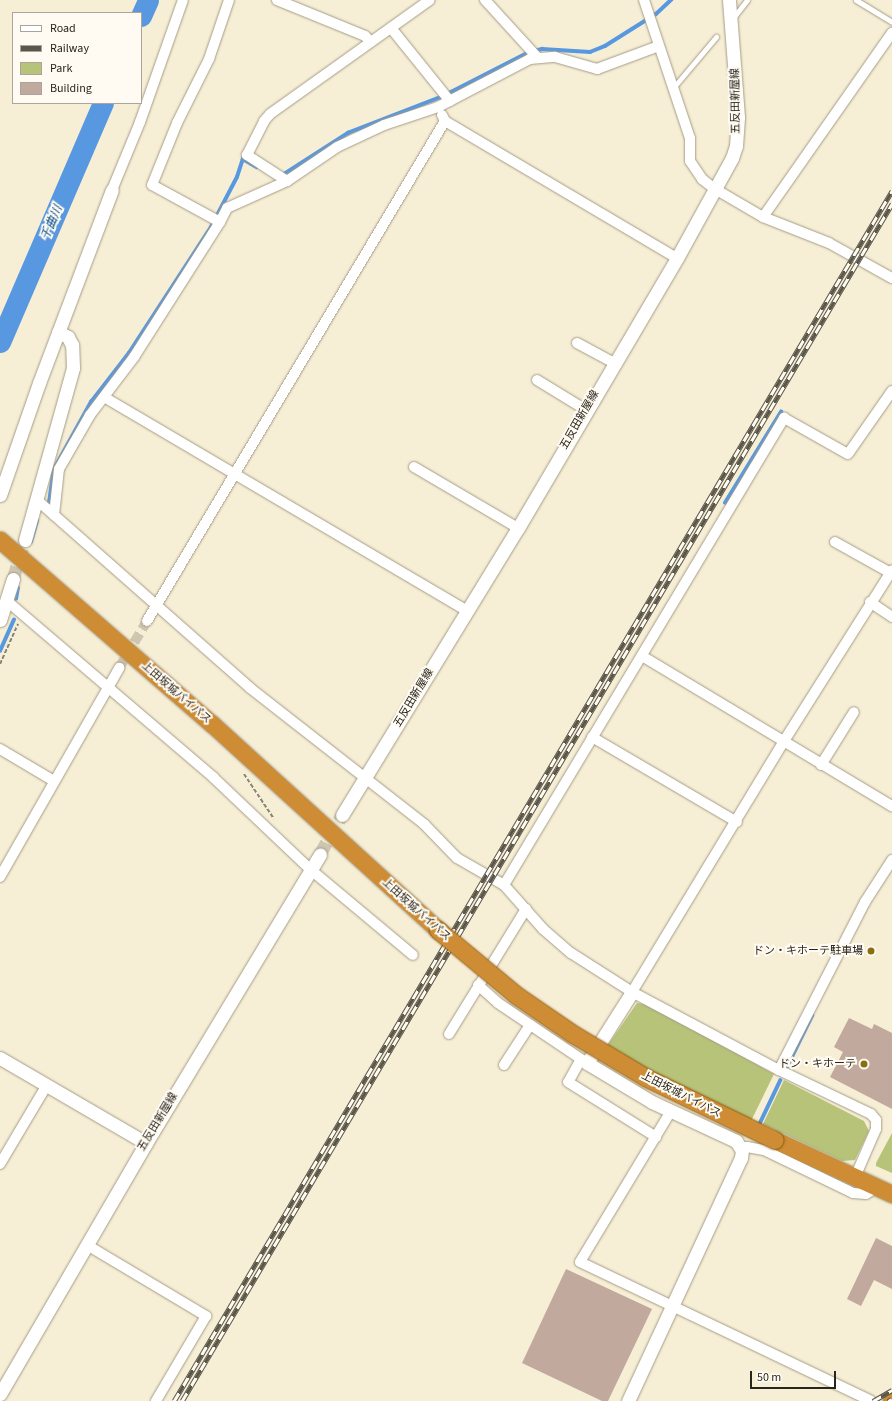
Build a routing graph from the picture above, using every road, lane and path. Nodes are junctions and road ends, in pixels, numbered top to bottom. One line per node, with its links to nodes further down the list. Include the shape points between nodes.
1 (184, 0): 24 (street, via 140,122)
2 (229, 0): 26 (street, via 209,59 177,123 152,185)
3 (277, 0): 15 (street, via 365,36)
4 (430, 0): 12 (street)
5 (485, 0): 17 (street)
6 (644, 0): 16 (street)
7 (729, 0): 10 (street, 五反田新屋線)
8 (747, 0): 10 (lane)
9 (856, 0): 11 (lane)
10 (731, 20): 23 (street, 五反田新屋線, via 738,132 732,158)
11 (892, 22)
12 (391, 28): 15 (street); 19 (street)
13 (892, 33): 25 (street)
14 (716, 37): 18 (lane)
15 (371, 42): 22 (street, via 270,114 264,121 247,155)
16 (659, 46): 17 (street, via 606,68 597,69); 18 (street)
17 (534, 53): 19 (street)
18 (673, 88): 23 (street, via 690,138 690,161 702,179)
19 (450, 101): 20 (street)
20 (438, 107): 21 (street); 22 (street, via 356,137)
21 (445, 120): 27 (street); 37 (street)
22 (283, 178): 26 (street, via 227,208)
23 (715, 189): 25 (street); 27 (street, 五反田新屋線)
24 (112, 190): 29 (street)
25 (763, 217): 28 (street, via 830,243)
26 (216, 220): 34 (street, via 134,357)
27 (677, 258): 31 (street, 五反田新屋線)
28 (892, 278)
29 (58, 332): 38 (street); 39 (street, via 68,337 72,345 73,368)
30 (577, 342): 31 (street)
31 (614, 363): 35 (street, 五反田新屋線)
32 (537, 380): 35 (street)
33 (892, 391): 55 (street, via 848,454 784,418)
34 (104, 397): 37 (street); 40 (street, via 90,415 59,469)
35 (586, 410): 41 (street, 五反田新屋線)
36 (414, 467): 41 (street)
37 (235, 472): 49 (street); 50 (street)
38 (0, 494)
39 (37, 500): 40 (street); 43 (street)
40 (54, 514): 49 (street)
41 (518, 528): 50 (street, 五反田新屋線)
42 (0, 540): 92 (highway, 上田坂城バイパス, bridge, via 212,724 438,930 516,995 573,1034 645,1077 775,1140)
43 (25, 540)
44 (835, 542): 45 (street)
45 (891, 572): 48 (street)
46 (13, 579): 47 (street)
47 (7, 601): 51 (street); 53 (street)
48 (870, 602): 52 (street); 61 (street)
49 (158, 607): 54 (street); 65 (street, via 250,688)
50 (467, 611): 65 (street, 五反田新屋線)
51 (22, 614): 56 (path); 58 (street)
52 (892, 617)
53 (0, 620)
54 (147, 621)
55 (642, 656): 60 (street); 61 (street)
56 (0, 664)
57 (119, 668): 58 (street)
58 (108, 686): 66 (street); 73 (street, via 214,778)
59 (854, 712): 63 (street)
60 (592, 737): 70 (street); 75 (street)
61 (784, 741): 63 (street); 70 (street)
62 (0, 749): 66 (street)
63 (821, 765): 67 (street)
64 (242, 771): 69 (path)
65 (365, 778): 68 (street, 五反田新屋線); 75 (street, via 424,824 457,858)
66 (54, 781): 74 (street)
67 (892, 806)
68 (342, 815)
69 (277, 822)
70 (736, 822): 79 (street)
71 (320, 854): 73 (street, 五反田新屋線)
72 (892, 860): 85 (street, via 865,902)
73 (310, 869): 77 (street); 89 (street, 五反田新屋線)
74 (0, 877)
75 (504, 885): 76 (street)
76 (526, 909): 78 (street); 79 (street, via 543,929 571,953)
77 (413, 955)
78 (478, 985): 80 (street, via 498,1004); 81 (street)
79 (632, 992): 83 (street); 85 (street)
80 (530, 1025): 83 (street); 84 (street)
81 (449, 1034)
82 (0, 1058): 86 (street)
83 (584, 1061): 87 (street); 88 (street, via 568,1082)
84 (504, 1065)
85 (779, 1070): 92 (street, via 861,1107 873,1117 876,1129)
86 (48, 1085): 89 (street); 91 (street)
87 (672, 1111): 88 (street); 90 (street, via 736,1141)
88 (656, 1137): 95 (street, via 580,1262)
89 (146, 1143): 94 (street, 五反田新屋線)
90 (742, 1150): 92 (street, via 764,1150); 95 (street, via 741,1158)
91 (0, 1164)
92 (854, 1185): 93 (highway, 上田坂城バイパス)
93 (884, 1191)
94 (87, 1245): 96 (street, 五反田新屋線); 97 (street, via 206,1316)
95 (673, 1306): 98 (street); 99 (street)
96 (0, 1394)
97 (156, 1401)
98 (628, 1401)
99 (871, 1401)

